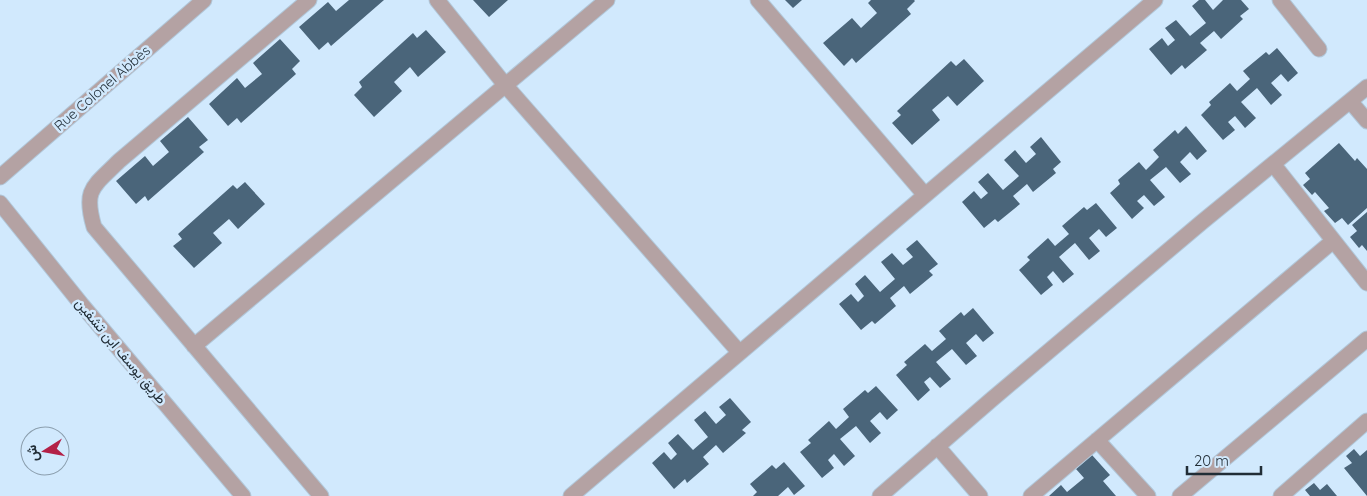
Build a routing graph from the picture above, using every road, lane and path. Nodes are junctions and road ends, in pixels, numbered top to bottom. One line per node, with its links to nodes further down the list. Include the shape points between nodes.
1 (204, 0): 14 (street, Rue Colonel Abbès)
2 (309, 0): 20 (street, via 119,161 92,188 89,197 94,227)
3 (437, 0): 9 (street)
4 (607, 0): 9 (street)
5 (758, 0): 15 (street)
6 (1155, 0): 15 (street)
7 (1280, 0): 8 (street)
8 (1319, 49)
9 (506, 86): 20 (street); 21 (street)
10 (1367, 87): 11 (street)
11 (1350, 101): 12 (street); 13 (street)
12 (1367, 121)
13 (1273, 164): 17 (street); 24 (street)
14 (0, 176)
15 (925, 195): 21 (street)
16 (0, 203): 25 (street, طريق يوسف ابن تشفين)
17 (1333, 241): 18 (street); 23 (street)
18 (1367, 283)
19 (1367, 340): 32 (street)
20 (194, 346): 26 (street)
21 (739, 352): 27 (street)
22 (1367, 421): 33 (street)
23 (1097, 440): 30 (street); 31 (street)
24 (937, 446): 28 (street); 29 (street)
25 (243, 496)
26 (321, 496)
27 (571, 496)
28 (880, 496)
29 (980, 496)
30 (1031, 496)
31 (1148, 496)
32 (1180, 496)
33 (1281, 496)

